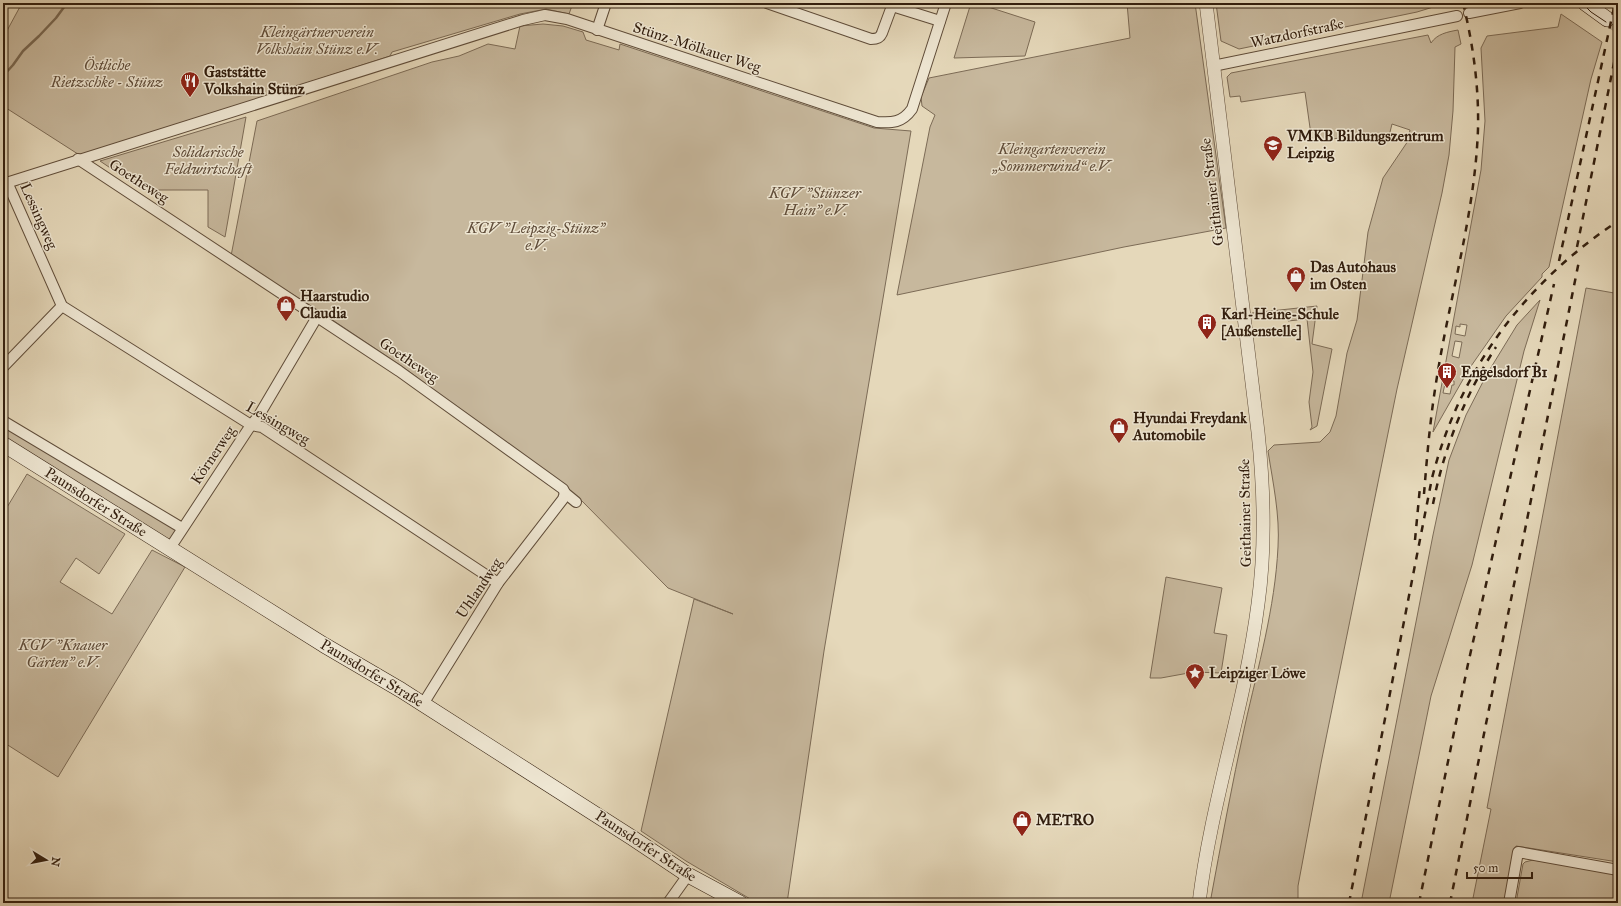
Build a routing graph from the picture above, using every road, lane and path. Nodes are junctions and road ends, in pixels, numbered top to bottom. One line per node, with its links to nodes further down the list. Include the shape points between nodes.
1 (606, 3): 12 (street)
2 (767, 3): 7 (street, via 871,39 880,37)
3 (946, 3): 11 (street)
4 (1206, 3): 13 (street, Geithainer Straße)
5 (1520, 3): 8 (street)
6 (1585, 3): 10 (main road)
7 (892, 4): 11 (street)
8 (1469, 13)
9 (1457, 16): 13 (street, Watzdorfstraße)
10 (1607, 19)
11 (940, 21): 12 (street, Stünz-Mölkauer Weg, via 912,109 899,121 890,123 877,122)
12 (597, 30): 14 (street, Stünz-Mölkauer Weg, via 556,16 545,15 523,20)
13 (1213, 66): 30 (street, Geithainer Straße, via 1258,432 1263,537 1253,634)
14 (78, 159): 15 (street, Stünz-Mölkauer Weg); 17 (street, Goetheweg)
15 (5, 183): 16 (street, Lessingweg)
16 (62, 306): 18 (street); 20 (street, Lessingweg)
17 (317, 317): 20 (street, Körnerweg, via 258,418); 22 (street, Goetheweg, via 457,412)
18 (3, 367)
19 (3, 421): 24 (street, Paunsdorfer Straße)
20 (251, 425): 24 (street, Körnerweg); 26 (street, Lessingweg, via 262,427)
21 (3, 444): 25 (main road, Paunsdorfer Straße)
22 (565, 493): 23 (street, Goetheweg); 26 (street, Uhlandweg, via 564,499)
23 (576, 502)
24 (182, 528): 25 (street, Körnerweg)
25 (170, 548): 27 (main road, Paunsdorfer Straße)
26 (498, 583): 27 (street, Uhlandweg)
27 (423, 704): 29 (main road, Paunsdorfer Straße)
28 (1618, 870): 35 (street, via 1518,852)
29 (688, 875): 31 (street); 32 (main road, Paunsdorfer Straße)
30 (1202, 875): 33 (street, Geithainer Straße); 34 (street, Geithainer Straße)
31 (668, 903)
32 (740, 903)
33 (1190, 903)
34 (1199, 903)
35 (1509, 903)

